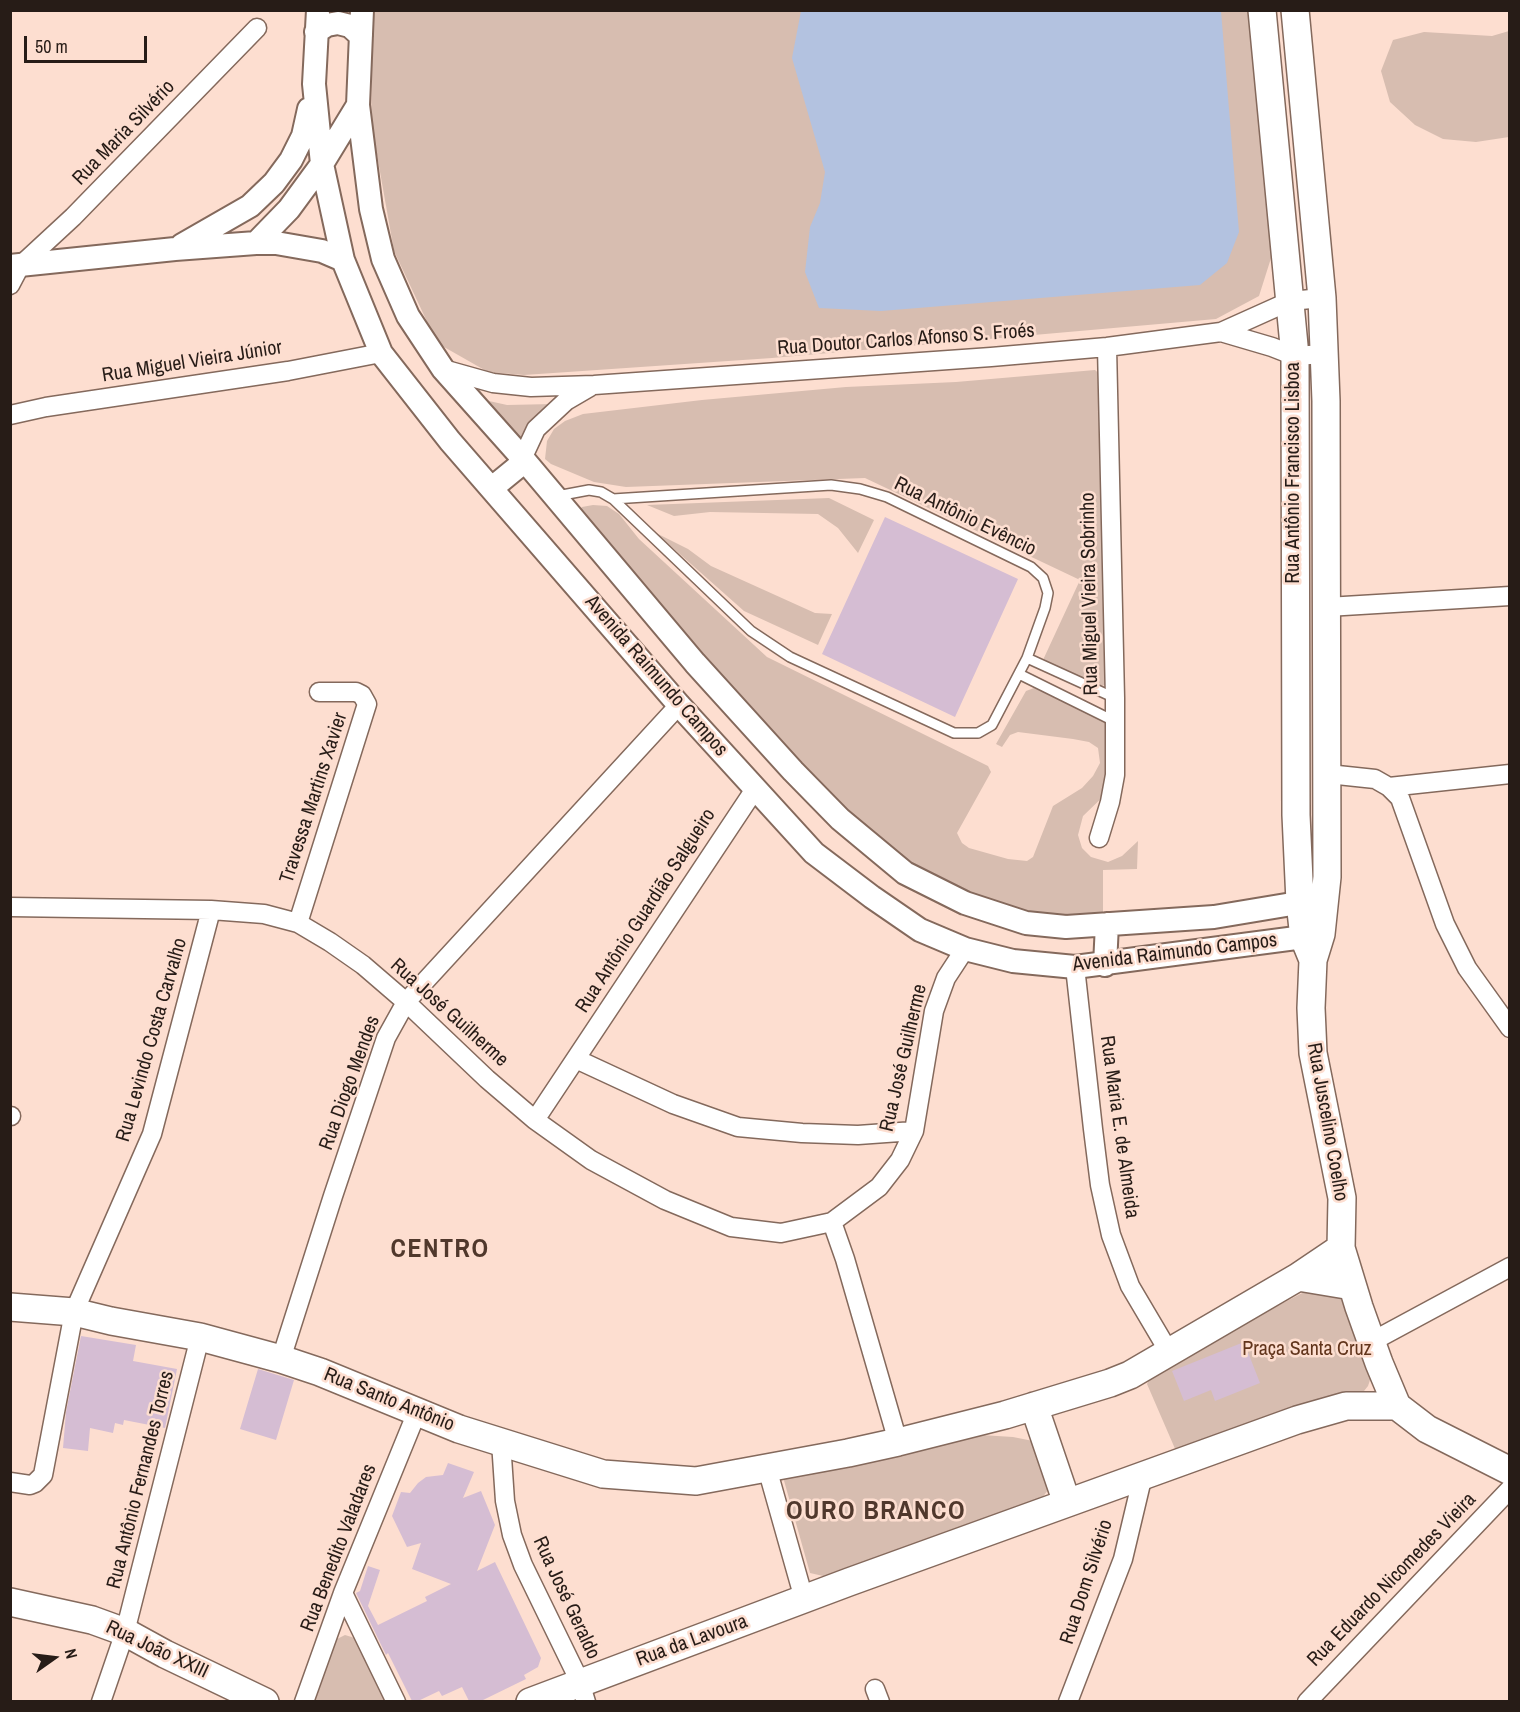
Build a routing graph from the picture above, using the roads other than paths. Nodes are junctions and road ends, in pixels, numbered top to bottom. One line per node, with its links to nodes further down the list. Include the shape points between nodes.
1 (362, 10): 6 (street, Avenida Raimundo Campos)
2 (1262, 10): 15 (main road, Rua Antônio Francisco Lisboa)
3 (1295, 10): 14 (main road, Rua Antônio Francisco Lisboa)
4 (317, 21): 6 (street, via 350,26); 7 (street, Avenida Raimundo Campos)
5 (258, 28): 13 (street, Rua Maria Silvério)
6 (361, 36): 8 (street, Avenida Raimundo Campos)
7 (314, 84): 9 (street, Avenida Raimundo Campos); 11 (street, via 303,136 273,183 250,206)
8 (358, 105): 9 (street); 21 (street, Avenida Raimundo Campos, via 371,209 383,259 408,316)
9 (322, 164): 10 (street, via 289,209); 12 (street, Avenida Raimundo Campos)
10 (256, 243): 11 (street); 12 (street, via 299,246)
11 (175, 249): 13 (street)
12 (343, 260): 18 (street, Avenida Raimundo Campos)
13 (14, 272)
14 (1322, 298): 15 (street); 19 (main road, Rua Antônio Francisco Lisboa)
15 (1290, 301): 16 (street); 20 (main road, Rua Antônio Francisco Lisboa)
16 (1221, 332): 17 (street, Rua Doutor Carlos Afonso S. Froés); 20 (street)
17 (1107, 347): 22 (street, Rua Doutor Carlos Afonso S. Froés); 33 (street, Rua Miguel Vieira Sobrinho)
18 (381, 353): 23 (street, Rua Miguel Vieira Júnior); 25 (street, Avenida Raimundo Campos)
19 (1324, 354): 20 (street); 29 (main road, Rua Antônio Francisco Lisboa)
20 (1295, 356): 41 (main road, Rua Antônio Francisco Lisboa, via 1296,815)
21 (443, 369): 22 (street, Rua Doutor Carlos Afonso S. Froés, via 531,387); 24 (street, Avenida Raimundo Campos)
22 (594, 385): 24 (street, via 566,401 536,429)
23 (10, 415)
24 (523, 460): 25 (street); 26 (street, Avenida Raimundo Campos)
25 (492, 488): 34 (street, Avenida Raimundo Campos)
26 (555, 497): 27 (lane, Rua Antônio Evêncio, via 589,490); 45 (street, Avenida Raimundo Campos, via 695,663 793,771 840,819 905,873 965,903 1026,923 1066,927)
27 (613, 500): 30 (lane, Rua Antônio Evêncio, via 831,485 887,497 1031,567 1042,578 1048,593); 31 (lane, Rua Antônio Evêncio, via 752,631 790,657 954,733 978,733 992,724)
28 (1509, 596): 29 (street)
29 (1327, 607): 36 (main road, Rua Antônio Francisco Lisboa)
30 (1027, 658): 31 (lane, Rua Antônio Evêncio); 33 (lane)
31 (1019, 674): 35 (lane)
32 (319, 692): 44 (street, Travessa Martins Xavier, via 356,692 367,704)
33 (1115, 698): 35 (street, Rua Miguel Vieira Sobrinho)
34 (679, 705): 39 (street, Avenida Raimundo Campos); 50 (street, Rua Diogo Mendes)
35 (1116, 722): 40 (street, Rua Miguel Vieira Sobrinho, via 1115,775)
36 (1328, 774): 38 (street, via 1375,779); 41 (main road, Rua Antônio Francisco Lisboa)
37 (1509, 774): 38 (street)
38 (1389, 787): 51 (street, via 1400,798 1445,924 1467,968)
39 (755, 789): 47 (street, Avenida Raimundo Campos, via 814,853 920,930); 52 (street, Rua Antônio Guardião Salgueiro)
40 (1099, 838)
41 (1313, 900): 45 (street, Avenida Raimundo Campos, via 1214,917); 46 (main road, Rua Antônio Francisco Lisboa)
42 (10, 907): 43 (street, Rua José Guilherme)
43 (211, 910): 44 (street, Rua José Guilherme, via 264,914); 61 (street, Rua Levindo Costa Carvalho, via 152,1134)
44 (298, 923): 50 (street, Rua José Guilherme, via 363,966)
45 (1107, 924): 48 (street)
46 (1313, 944): 48 (street, Avenida Raimundo Campos); 56 (main road, Rua Juscelino Coelho, via 1313,1053 1342,1198)
47 (964, 949): 49 (street, Avenida Raimundo Campos, via 1013,961); 54 (street, Rua José Guilherme, via 946,978 934,1011)
48 (1105, 964): 49 (street, Avenida Raimundo Campos)
49 (1075, 967): 63 (street, Rua Maria E. de Almeida, via 1093,1129 1112,1235 1130,1286)
50 (406, 1002): 53 (street, Rua José Guilherme); 65 (street, Rua Diogo Mendes, via 387,1038)
51 (1509, 1028)
52 (576, 1059): 53 (street, Rua Antônio Guardião Salgueiro); 54 (street, via 673,1104 738,1126 858,1135)
53 (535, 1120): 55 (street, Rua José Guilherme, via 600,1165 664,1200 731,1227 781,1233)
54 (914, 1131): 55 (street, Rua José Guilherme, via 900,1160 879,1187)
55 (832, 1222): 71 (street)
56 (1341, 1248): 58 (main road); 59 (main road)
57 (1509, 1267): 64 (street)
58 (1298, 1277): 59 (main road); 63 (main road)
59 (1352, 1286): 64 (main road)
60 (10, 1306): 61 (main road, Rua Santo Antônio)
61 (74, 1312): 62 (main road, Rua Santo Antônio); 75 (street, Rua Levindo Costa Carvalho, via 43,1475 30,1485)
62 (200, 1337): 65 (main road, Rua Santo Antônio); 81 (street, Rua Antônio Fernandes Torres)
63 (1169, 1352): 66 (main road, via 1120,1379)
64 (1375, 1352): 67 (main road, via 1376,1378 1361,1397); 68 (main road)
65 (281, 1359): 69 (main road, Rua Santo Antônio)
66 (1034, 1406): 71 (main road); 77 (main road)
67 (1346, 1406): 68 (main road); 74 (main road)
68 (1398, 1406): 73 (main road, via 1427,1429)
69 (417, 1412): 70 (main road, Rua Santo Antônio); 78 (street, Rua Benedito Valadares)
70 (501, 1442): 72 (main road, Rua Santo Antônio, via 603,1474 696,1481); 82 (street, Rua José Geraldo, via 512,1535)
71 (898, 1442): 72 (main road)
72 (767, 1468): 79 (street)
73 (1509, 1471)
74 (1143, 1475): 77 (main road); 88 (street, Rua Dom Silvério, via 1123,1559)
75 (10, 1482)
76 (1509, 1490): 89 (street, Rua Eduardo Nicomedes Vieira)
77 (1067, 1503): 79 (main road)
78 (343, 1593): 85 (street, Rua Benedito Valadares); 86 (street)
79 (804, 1599): 82 (main road, Rua da Lavoura)
80 (10, 1602): 81 (main road, Rua João XXIII, via 92,1620)
81 (125, 1632): 83 (street, Rua Antônio Fernandes Torres); 84 (main road, Rua João XXIII)
82 (576, 1693): 87 (main road)
83 (101, 1701)
84 (265, 1701)
85 (304, 1701)
86 (396, 1701)
87 (530, 1701)
88 (1068, 1701)
89 (1307, 1701)

